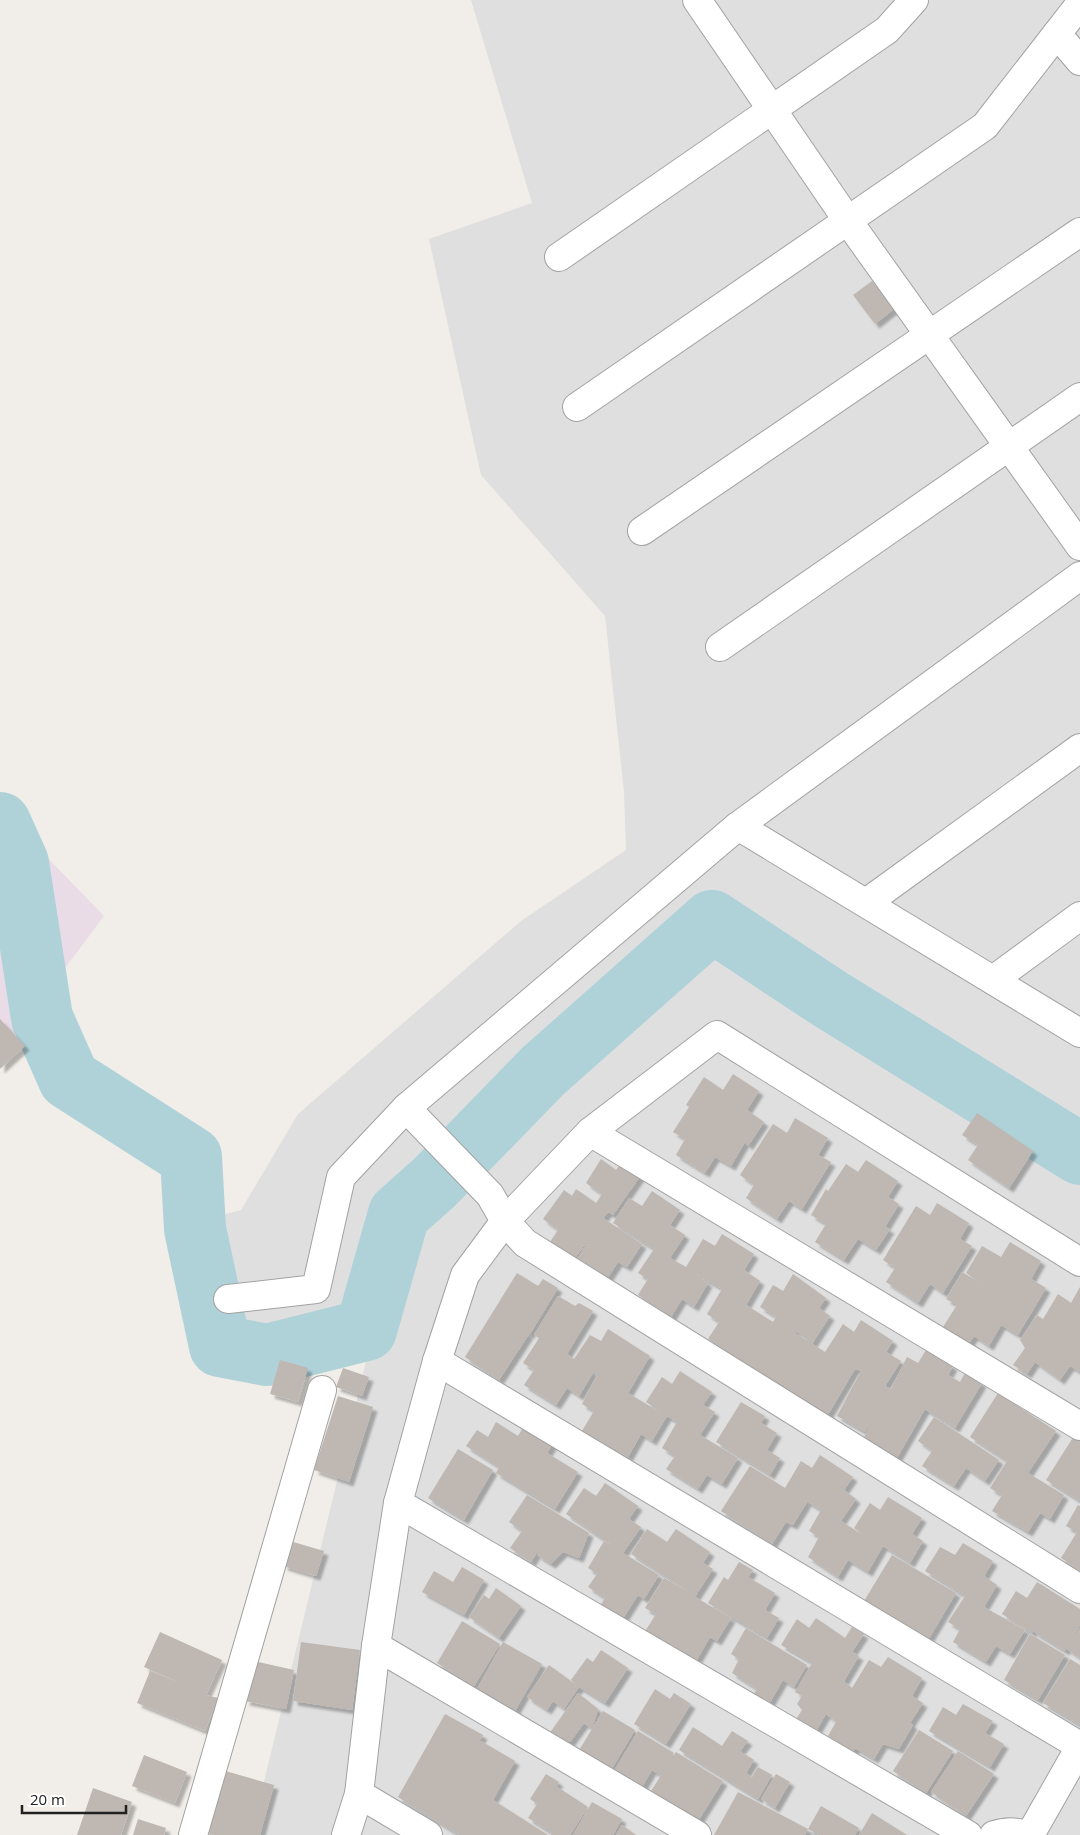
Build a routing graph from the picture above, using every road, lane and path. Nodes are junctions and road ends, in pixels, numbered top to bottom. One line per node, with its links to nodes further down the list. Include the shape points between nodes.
1 (696, 0): 6 (street)
2 (914, 0): 6 (street, via 886,30)
3 (1080, 4): 4 (street)
4 (1057, 34): 5 (street); 7 (street, via 985,126)
5 (1080, 61)
6 (771, 108): 7 (street); 9 (street)
7 (848, 221): 10 (street); 12 (street)
8 (1080, 232): 10 (street)
9 (559, 257)
10 (929, 334): 13 (street); 14 (street)
11 (1080, 397): 13 (street)
12 (577, 407)
13 (1009, 447): 15 (street); 17 (street)
14 (642, 531)
15 (1080, 546)
16 (1080, 576): 19 (street)
17 (720, 647)
18 (1080, 748): 20 (street)
19 (738, 826): 20 (street); 24 (street)
20 (866, 903): 22 (street)
21 (1080, 916): 22 (street)
22 (993, 980): 23 (street)
23 (1080, 1033)
24 (406, 1108): 26 (street, via 490,1196); 28 (street, via 342,1177 316,1289)
25 (590, 1132): 26 (street); 27 (street, via 717,1034); 31 (street)
26 (505, 1221): 29 (street, via 465,1275); 33 (street, via 525,1243)
27 (1080, 1262)
28 (228, 1298)
29 (436, 1361): 32 (street); 35 (street)
30 (322, 1390): 37 (street)
31 (1080, 1426)
32 (398, 1503): 34 (street); 41 (street)
33 (1080, 1589)
34 (376, 1646): 36 (street); 40 (street)
35 (1080, 1746): 44 (street)
36 (359, 1794): 38 (street); 39 (street)
37 (193, 1835)
38 (346, 1835)
39 (428, 1835)
40 (697, 1835)
41 (968, 1835)
42 (994, 1835): 43 (street, via 1017,1832)
43 (1026, 1835)
44 (1030, 1835)

